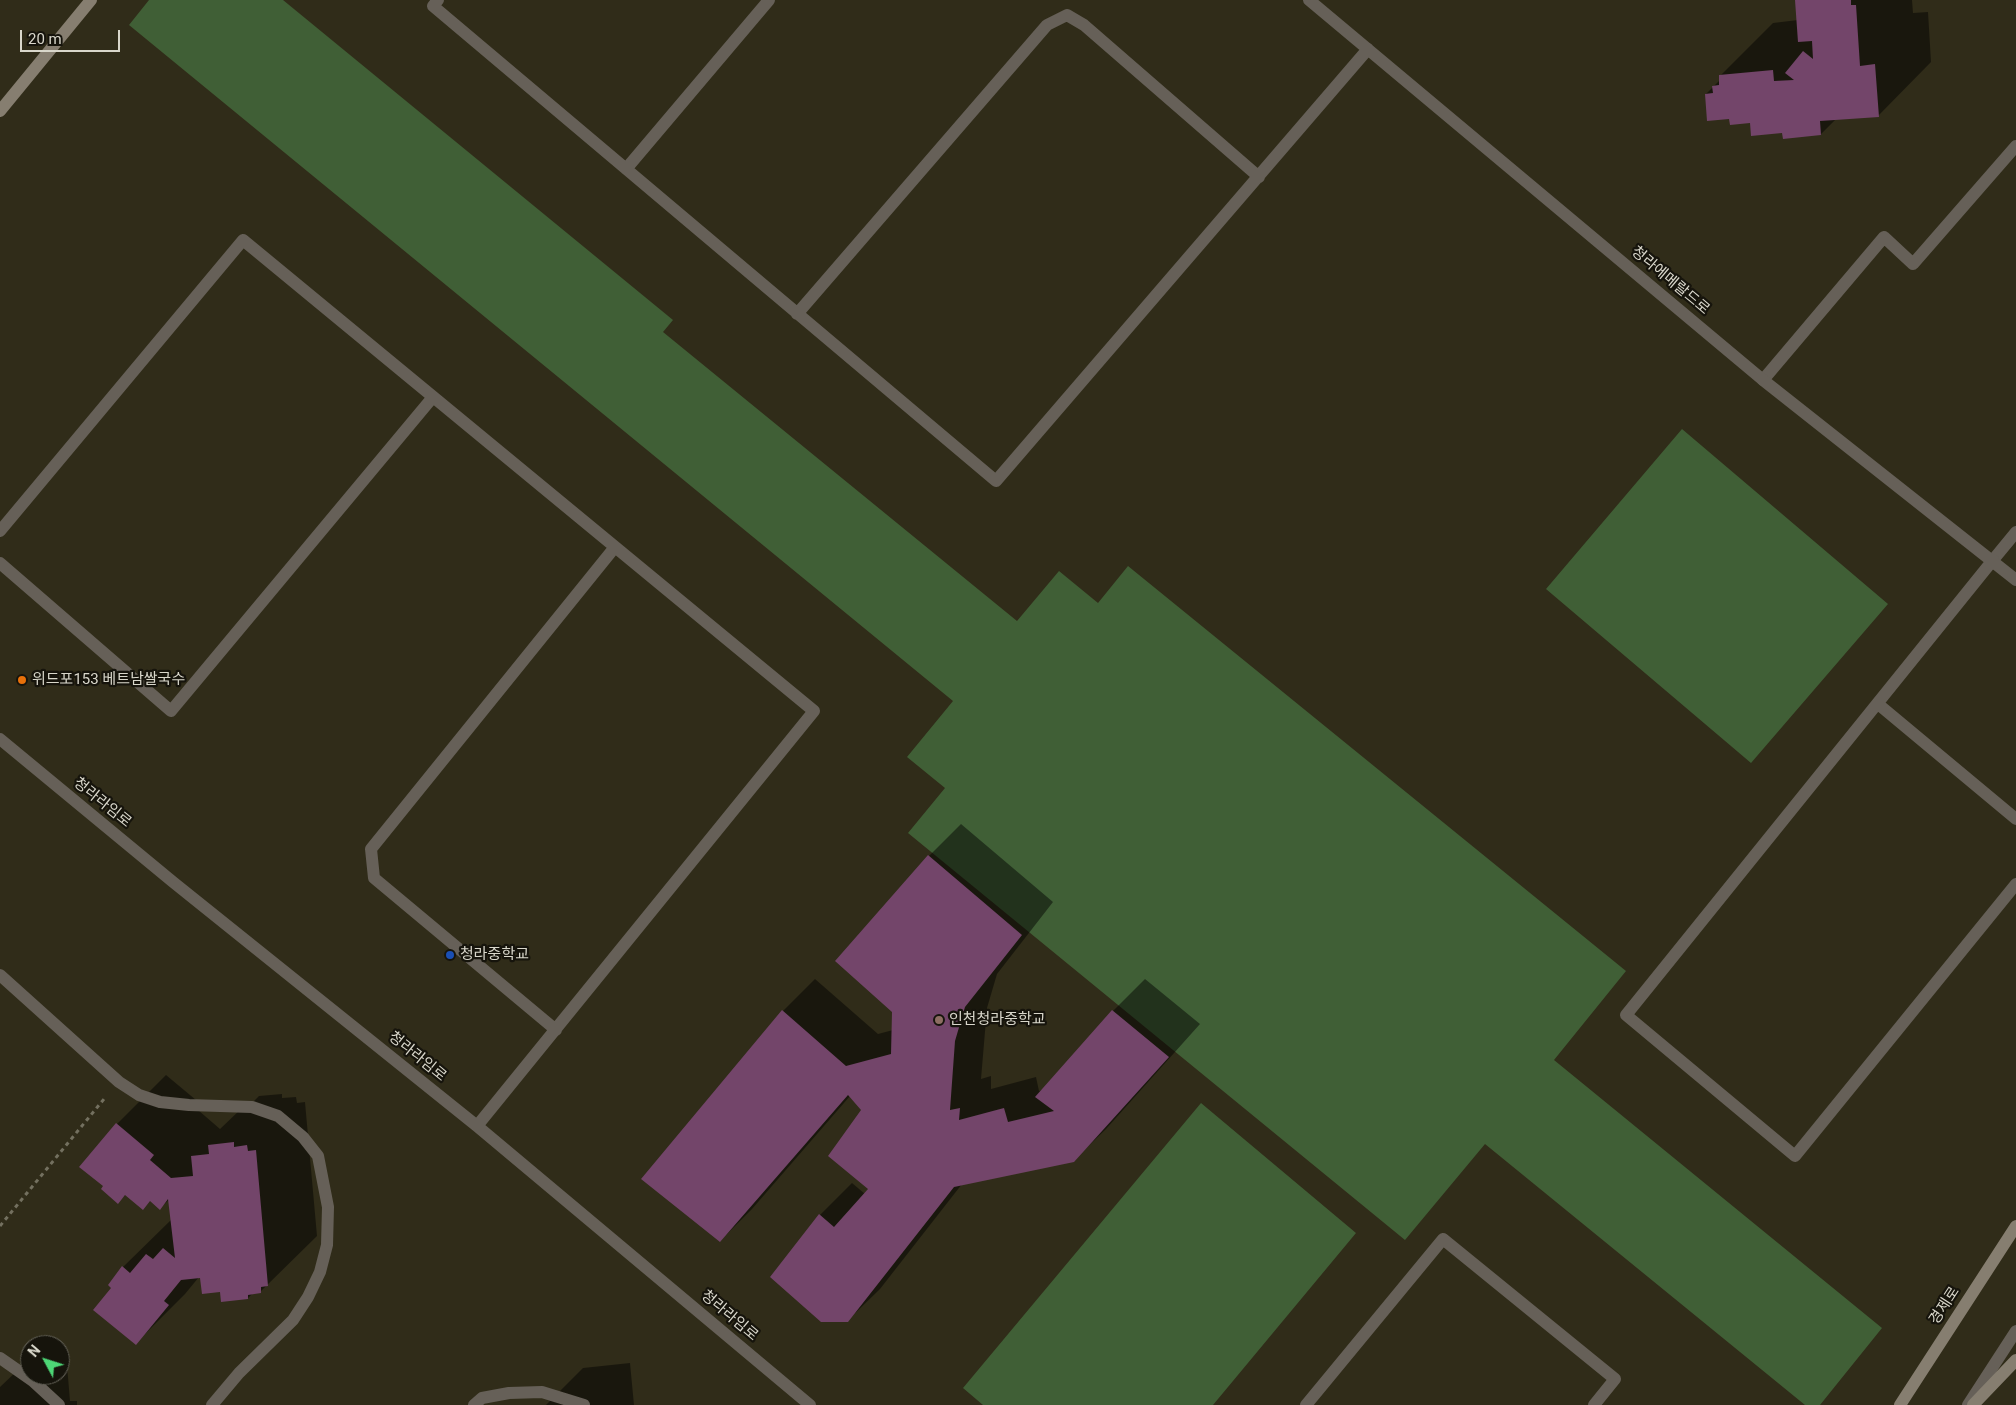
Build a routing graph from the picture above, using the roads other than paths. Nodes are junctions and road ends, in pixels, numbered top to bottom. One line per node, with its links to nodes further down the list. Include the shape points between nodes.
1 (91, 0): 6 (main road)
2 (438, 0): 8 (street, via 433,6)
3 (769, 0): 8 (street)
4 (1309, 0): 5 (street, 청라에메랄드로)
5 (1368, 49): 9 (street); 11 (street, 청라에메랄드로)
6 (0, 110)
7 (2016, 146): 11 (street, via 1913,264 1884,237)
8 (626, 169): 10 (street)
9 (1259, 177): 10 (street, via 1084,25 1067,15 1047,25); 10 (street, via 996,482)
10 (798, 314)
11 (1763, 380): 16 (street, 청라에메랄드로)
12 (433, 397): 13 (street, via 243,240); 15 (street); 17 (street, via 171,711)
13 (0, 530)
14 (2016, 532): 16 (street)
15 (615, 547): 24 (street, via 371,849 374,878); 24 (street, via 814,711)
16 (1993, 560): 18 (street, 청라에메랄드로); 19 (street)
17 (0, 563)
18 (2016, 580)
19 (1878, 704): 21 (street); 22 (street, via 1626,1016 1795,1156)
20 (0, 740): 25 (street, 청라라임로)
21 (2016, 819)
22 (2016, 884)
23 (0, 975): 31 (street, via 119,1082 139,1095 160,1102 252,1107 278,1116 303,1137 318,1156 328,1207 326,1245 320,1272 293,1320 239,1373)
24 (556, 1030): 25 (street)
25 (477, 1126): 34 (street, 청라라임로)
26 (2016, 1226): 37 (main road, 경제로)
27 (2016, 1331): 38 (street)
28 (0, 1358): 30 (street, via 33,1381)
29 (2016, 1360): 39 (main road)
30 (59, 1405)
31 (212, 1405)
32 (474, 1405): 33 (street, via 482,1398 542,1392)
33 (584, 1405)
34 (810, 1405)
35 (1306, 1405): 36 (street, via 1443,1239 1615,1379)
36 (1594, 1405)
37 (1900, 1405)
38 (1968, 1405)
39 (1973, 1405)

